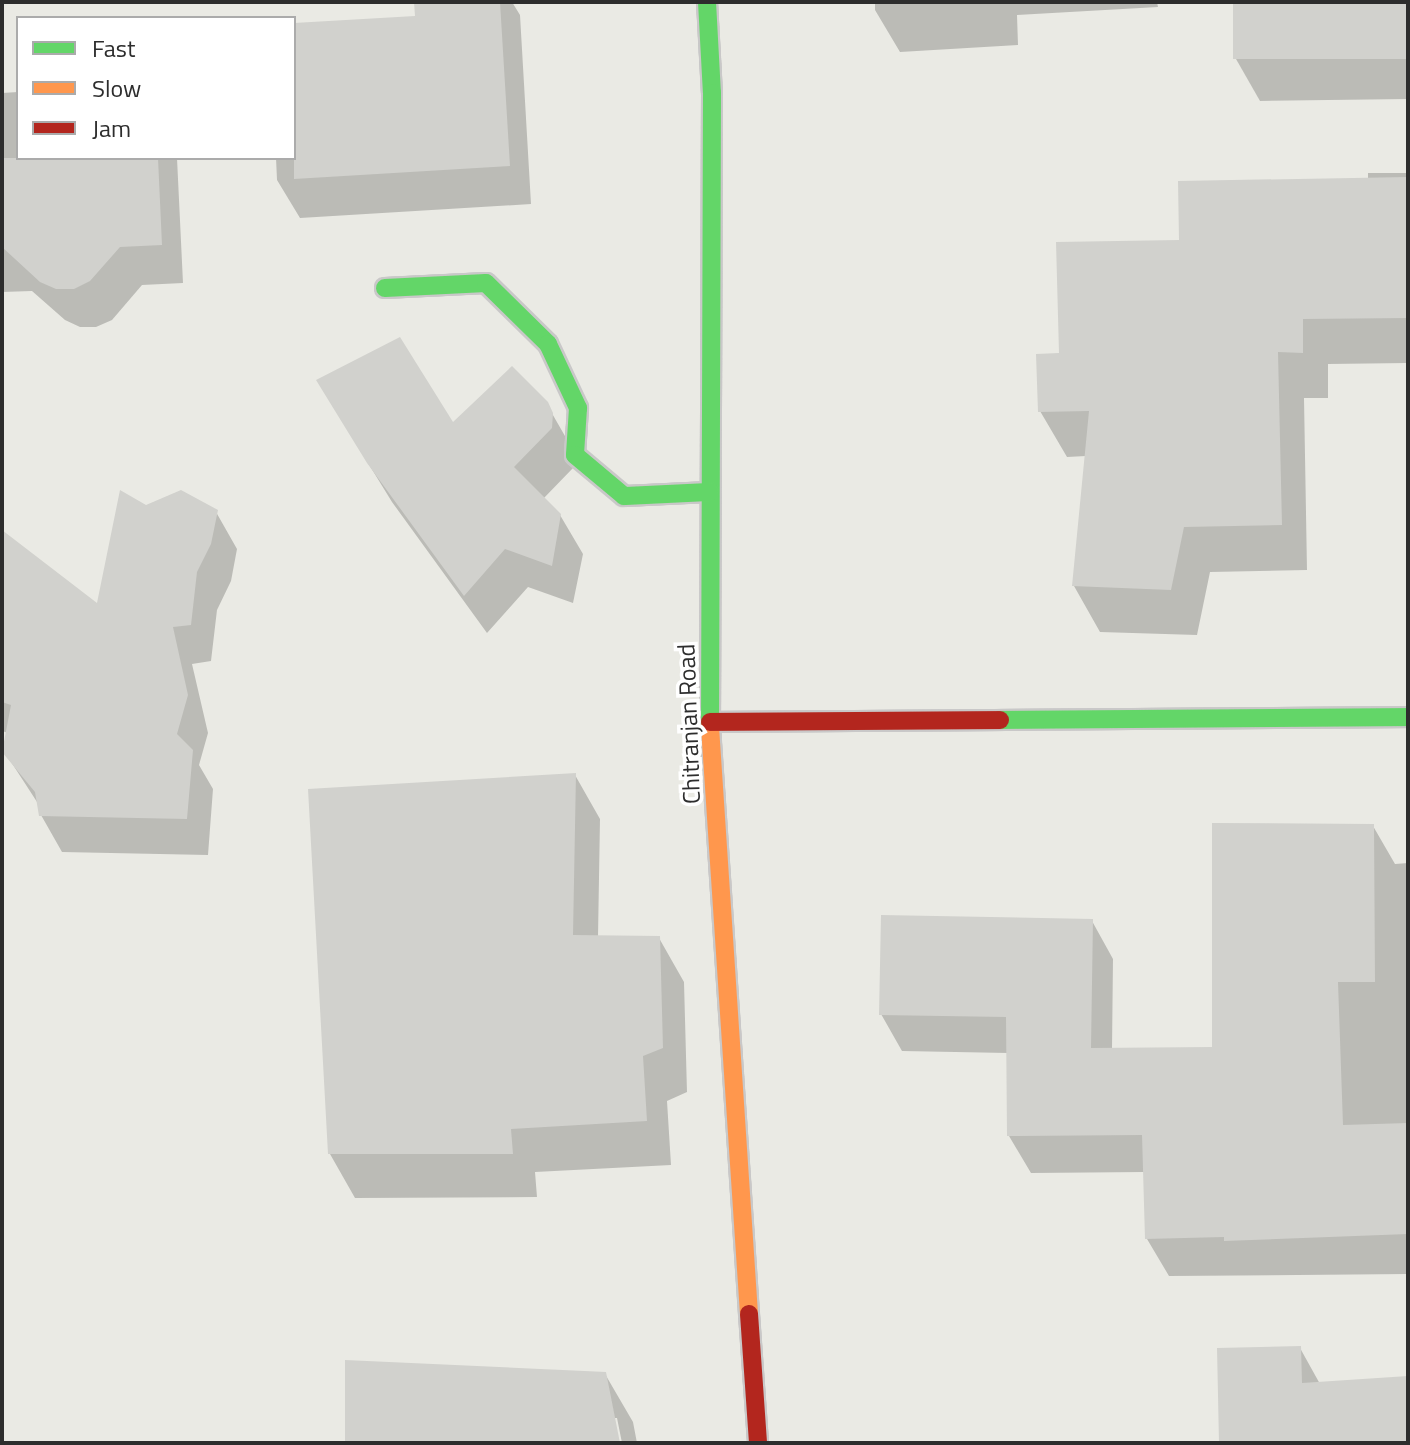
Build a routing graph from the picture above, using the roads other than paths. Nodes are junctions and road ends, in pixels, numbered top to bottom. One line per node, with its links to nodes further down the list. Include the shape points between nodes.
1 (707, 2): 3 (street, Chitranjan Road, via 712,93)
2 (385, 288): 3 (street, via 486,283 548,344 578,408 575,455 624,496)
3 (710, 492): 5 (street, Chitranjan Road)
4 (1408, 717): 5 (street)
5 (710, 722): 6 (street, Chitranjan Road)
6 (758, 1443)

